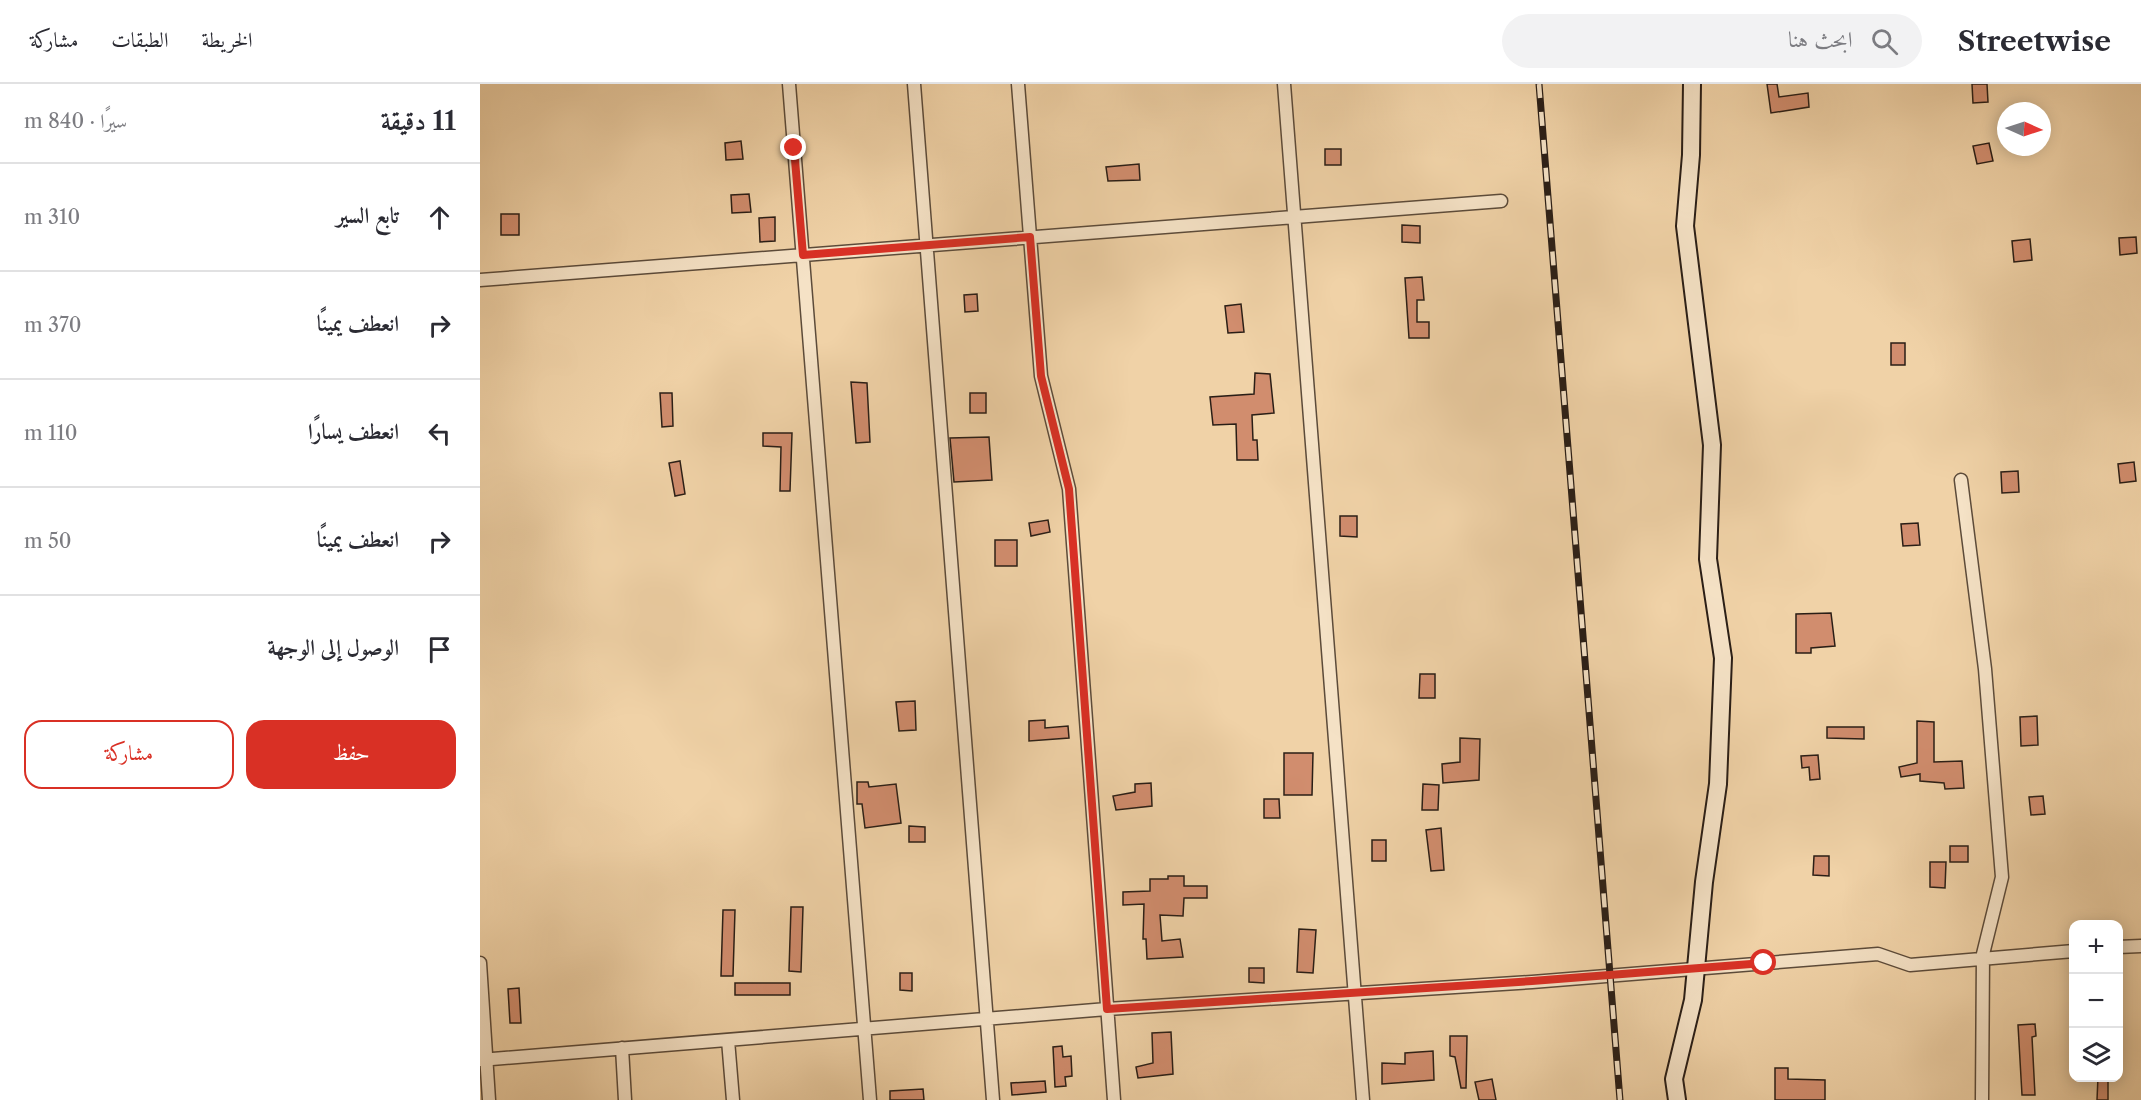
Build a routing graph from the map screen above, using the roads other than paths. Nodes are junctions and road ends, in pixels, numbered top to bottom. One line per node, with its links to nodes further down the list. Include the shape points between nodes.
1 (789, 84): 10 (street)
2 (914, 84): 9 (street)
3 (1018, 84): 8 (street)
4 (1284, 84): 7 (street)
5 (1692, 84): 18 (street, via 1685,226 1712,445 1708,559 1724,658 1718,784)
6 (1501, 201): 7 (street)
7 (1294, 217): 8 (street); 19 (street)
8 (1030, 237): 9 (street); 20 (street, via 1041,376 1069,489)
9 (927, 245): 10 (street); 21 (street)
10 (803, 255): 11 (street); 22 (street)
11 (480, 280)
12 (1960, 480): 16 (street, via 1985,669 2002,877)
13 (2141, 946): 14 (street)
14 (2123, 947)
15 (2069, 951): 16 (street)
16 (1983, 958): 18 (street, via 1910,965 1878,954); 34 (street)
17 (480, 963): 25 (street)
18 (1696, 968): 19 (street); 33 (street, via 1693,1000 1674,1079)
19 (1355, 992): 20 (street); 32 (street)
20 (1107, 1009): 21 (street); 31 (street)
21 (987, 1019): 22 (street); 30 (street)
22 (864, 1029): 23 (street); 29 (street)
23 (728, 1040): 24 (street); 28 (street)
24 (622, 1048): 25 (street); 27 (street)
25 (483, 1059): 26 (street)
26 (489, 1100)
27 (626, 1100)
28 (732, 1100)
29 (870, 1100)
30 (993, 1100)
31 (1114, 1100)
32 (1363, 1100)
33 (1677, 1100)
34 (1982, 1100)

